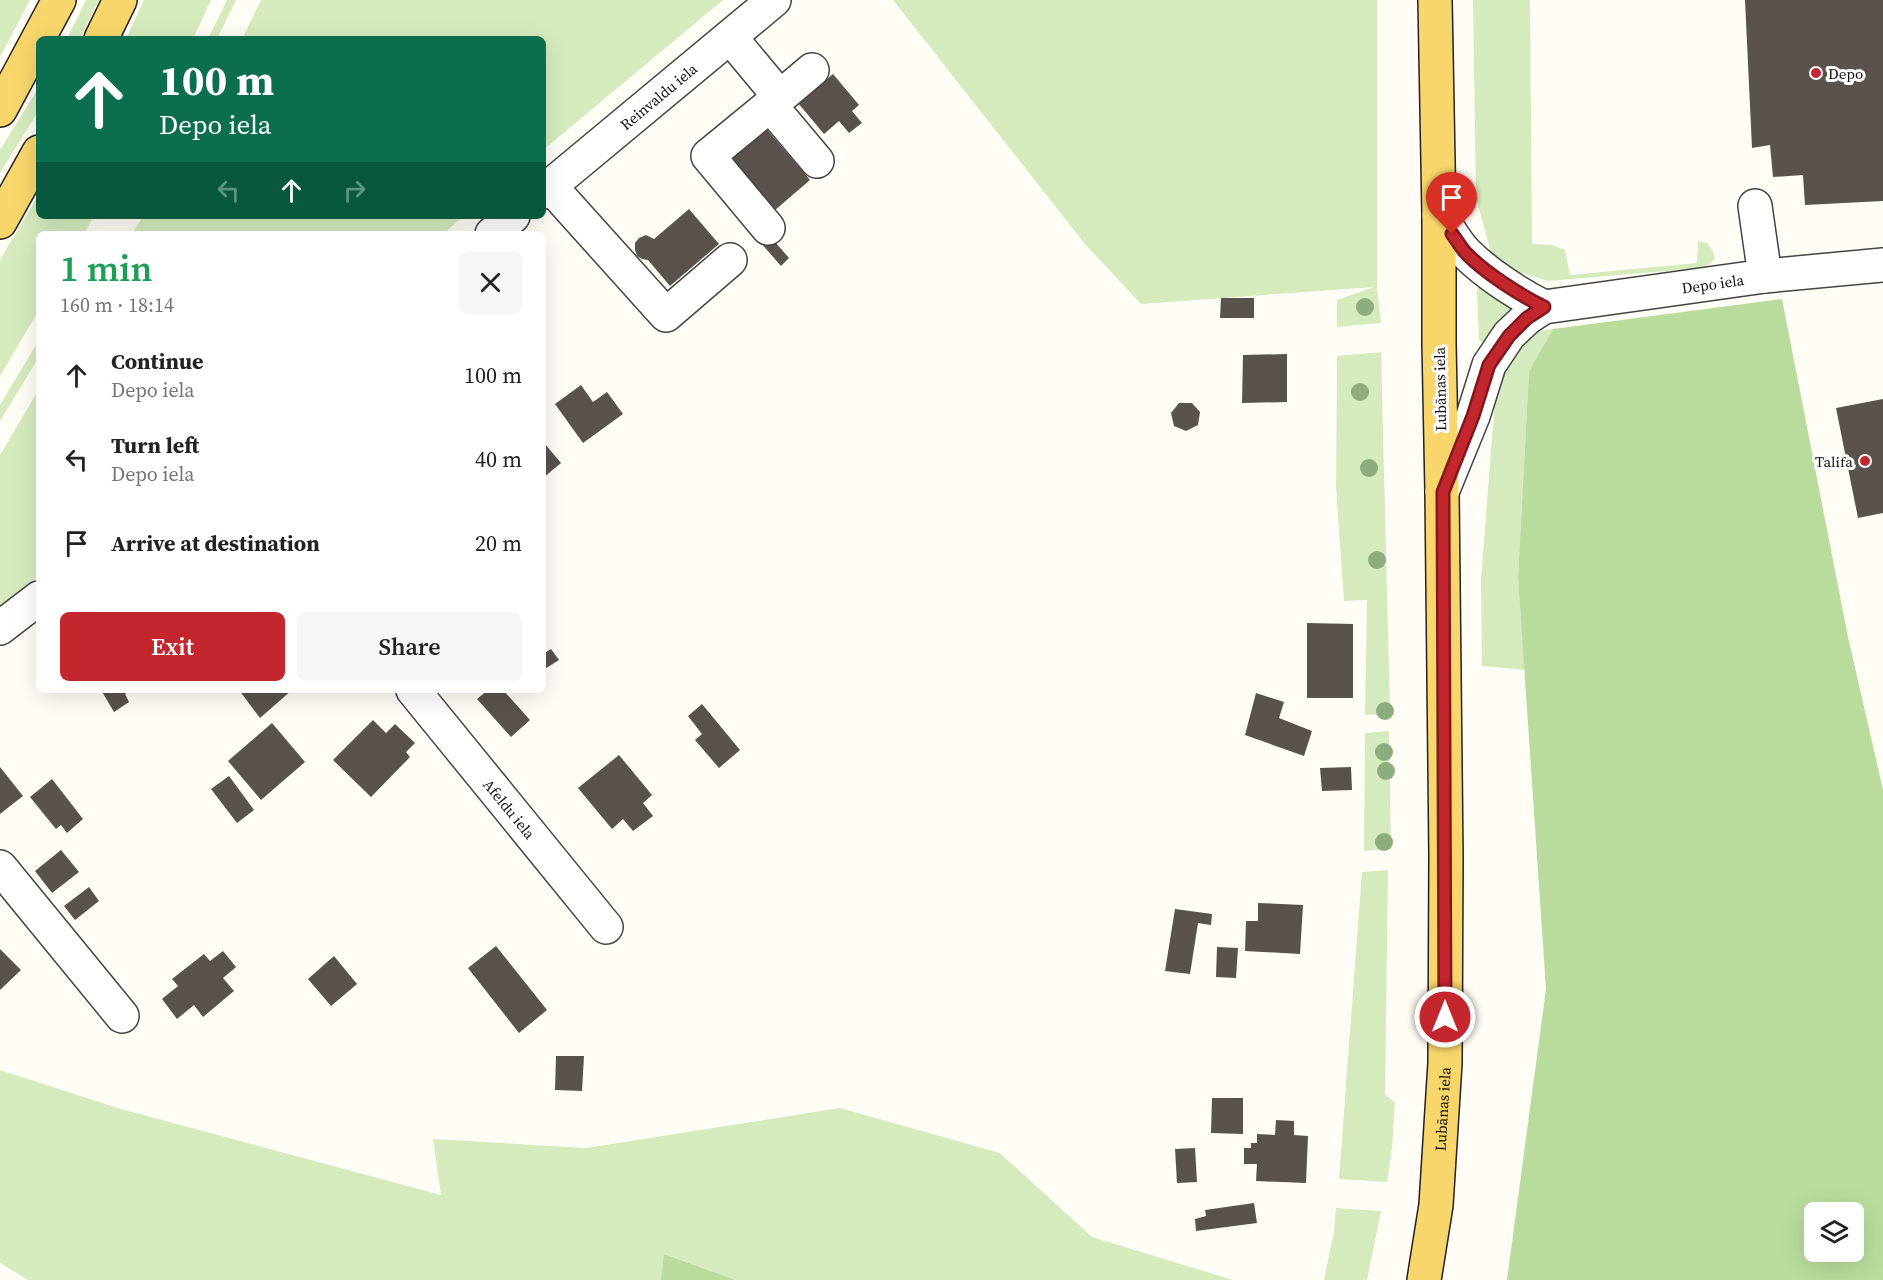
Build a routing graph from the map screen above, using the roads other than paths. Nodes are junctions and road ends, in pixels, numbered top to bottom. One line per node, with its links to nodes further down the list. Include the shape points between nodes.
1 (59, 0): 5 (main road)
2 (120, 0): 6 (main road)
3 (774, 0): 7 (street, Reinvaldu iela)
4 (1435, 0): 16 (main road, Lubānas iela)
5 (40, 36)
6 (102, 36)
7 (730, 37): 10 (street); 14 (street, Reinvaldu iela)
8 (36, 43): 11 (main road)
9 (812, 70): 10 (street)
10 (775, 101): 13 (street); 19 (street, via 708,156)
11 (0, 110)
12 (36, 157): 18 (main road)
13 (817, 161)
14 (546, 189): 21 (street, via 666,315)
15 (1755, 206): 23 (street)
16 (1439, 215): 24 (street, via 1466,253); 25 (main road, Lubānas iela)
17 (510, 219): 20 (street)
18 (0, 222)
19 (768, 228)
20 (496, 231)
21 (730, 260)
22 (1883, 265): 23 (street, Depo iela)
23 (1765, 276): 24 (street, Depo iela)
24 (1544, 307): 25 (street, Depo iela, via 1509,336 1489,365)
25 (1443, 492): 32 (main road, Lubānas iela, via 1445,1063 1436,1205)
26 (36, 600): 27 (street)
27 (0, 628)
28 (415, 693): 30 (street, Afeldu iela)
29 (0, 867): 31 (street)
30 (606, 927)
31 (122, 1017)
32 (1424, 1280)

